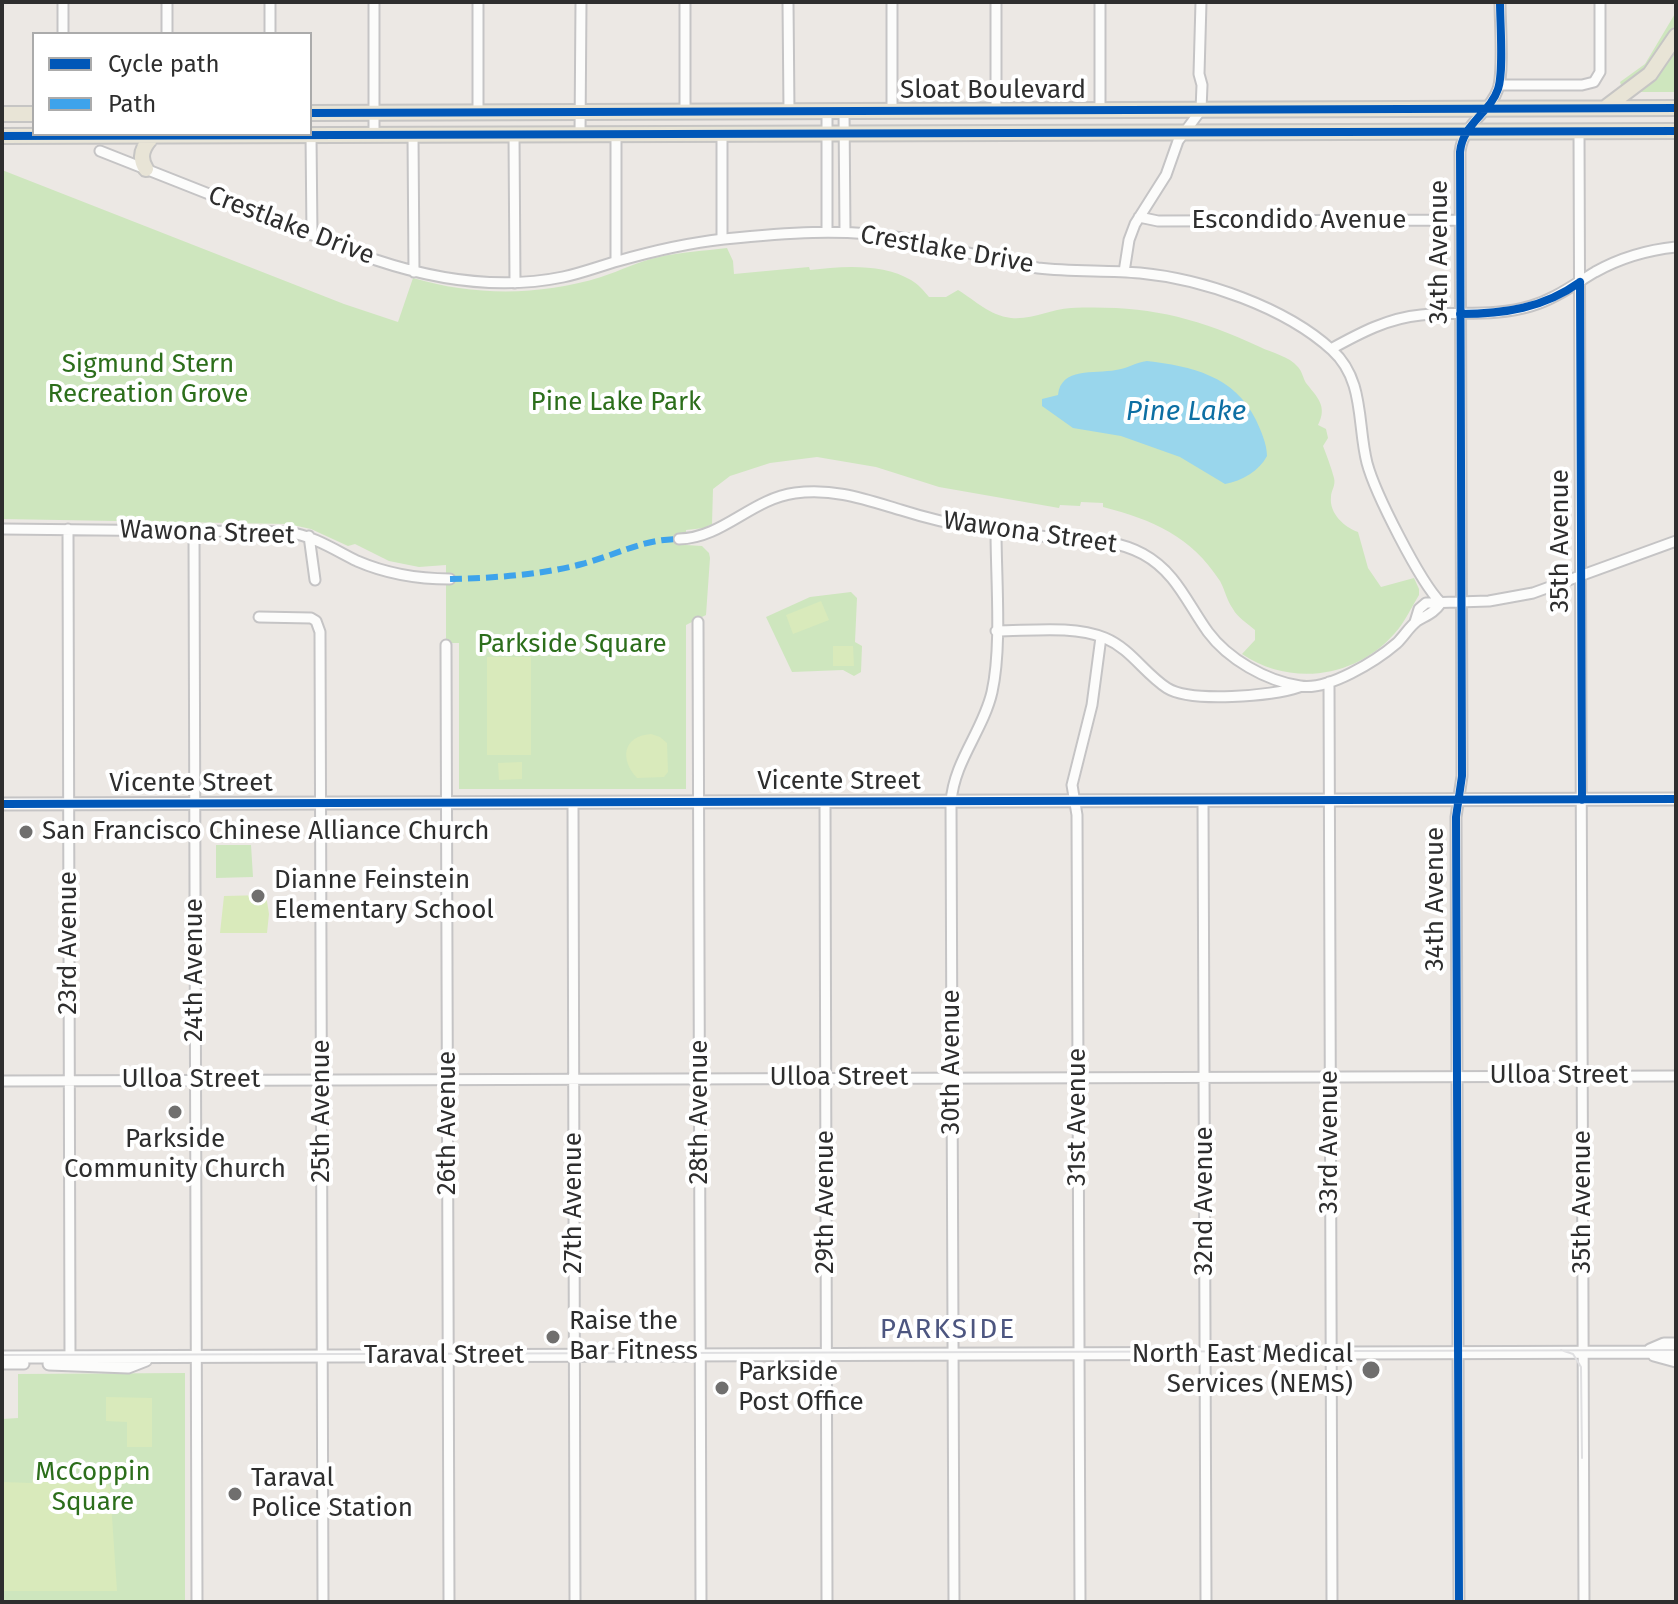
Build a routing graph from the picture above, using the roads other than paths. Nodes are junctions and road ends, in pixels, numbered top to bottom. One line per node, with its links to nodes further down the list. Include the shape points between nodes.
1 (63, 2): 15 (street)
2 (167, 2): 16 (street)
3 (270, 2): 17 (street)
4 (374, 2): 31 (street)
5 (478, 2): 32 (street)
6 (581, 2): 33 (street)
7 (685, 2): 25 (street)
8 (788, 2): 26 (street)
9 (892, 2): 29 (street)
10 (996, 2): 30 (street)
11 (1100, 2): 23 (street)
12 (1201, 2): 24 (street)
13 (1500, 2): 19 (street)
14 (1600, 2): 19 (street, via 1600,72 1594,82)
15 (63, 32)
16 (167, 32)
17 (270, 32)
18 (1676, 36): 21 (main road, via 1650,74)
19 (1499, 85): 20 (street, 34th Avenue)
20 (1484, 108): 21 (main road, Sloat Boulevard); 24 (main road, Sloat Boulevard); 37 (street, 34th Avenue)
21 (1605, 108): 22 (main road, Sloat Boulevard)
22 (1676, 108)
23 (1100, 110): 24 (main road, Sloat Boulevard); 30 (main road, Sloat Boulevard)
24 (1201, 110): 40 (street)
25 (685, 111): 26 (main road, Sloat Boulevard); 33 (main road, Sloat Boulevard)
26 (789, 111): 27 (main road, Sloat Boulevard)
27 (827, 111): 28 (main road, Sloat Boulevard); 46 (street)
28 (844, 111): 29 (main road, Sloat Boulevard); 41 (street)
29 (892, 111): 30 (main road, Sloat Boulevard)
30 (996, 111)
31 (374, 112): 32 (main road, Sloat Boulevard); 34 (main road, Sloat Boulevard); 48 (street)
32 (478, 112): 33 (main road, Sloat Boulevard)
33 (580, 112): 43 (street)
34 (312, 113)
35 (2, 114): 36 (main road)
36 (32, 114)
37 (1466, 131): 38 (main road, Sloat Boulevard); 40 (main road, Sloat Boulevard); 57 (street, 34th Avenue, via 1460,149)
38 (1579, 131): 39 (main road, Sloat Boulevard); 66 (street, 35th Avenue)
39 (1676, 131)
40 (1184, 132): 41 (main road, Sloat Boulevard); 56 (street, via 1166,175)
41 (844, 133): 46 (main road, Sloat Boulevard); 59 (street)
42 (514, 134): 43 (main road, Sloat Boulevard); 49 (main road, Sloat Boulevard); 67 (street)
43 (580, 134): 44 (main road, Sloat Boulevard)
44 (616, 134): 45 (main road, Sloat Boulevard); 63 (street)
45 (722, 134): 46 (main road, Sloat Boulevard); 61 (street)
46 (827, 134): 58 (street)
47 (312, 135): 48 (main road, Sloat Boulevard)
48 (374, 135): 49 (main road, Sloat Boulevard)
49 (413, 135): 64 (street)
50 (2, 136): 51 (main road, Sloat Boulevard)
51 (32, 136)
52 (153, 136): 55 (main road, via 142,153)
53 (311, 136): 60 (street)
54 (100, 151): 55 (street, Crestlake Drive)
55 (146, 169): 60 (street, Crestlake Drive)
56 (1139, 217): 57 (street, Escondido Avenue); 65 (street)
57 (1460, 220): 68 (street, 34th Avenue)
58 (827, 232): 59 (street, Crestlake Drive); 61 (street, Crestlake Drive)
59 (845, 232): 65 (street, Crestlake Drive, via 899,237 1039,268)
60 (312, 235): 64 (street, Crestlake Drive)
61 (722, 239): 63 (street, Crestlake Drive)
62 (1676, 247): 66 (street, via 1620,260)
63 (616, 261): 67 (street, Crestlake Drive, via 566,277)
64 (414, 272): 67 (street, Crestlake Drive)
65 (1124, 272): 69 (street, Crestlake Drive, via 1180,279 1232,295)
66 (1580, 282): 68 (street, via 1525,308); 77 (street, 35th Avenue)
67 (515, 283)
68 (1460, 314): 69 (street, via 1386,322); 80 (street, 34th Avenue)
69 (1331, 349): 81 (street, Crestlake Drive, via 1356,391 1366,459 1378,495)
70 (2, 529): 71 (street, Wawona Street)
71 (68, 529): 72 (street, Wawona Street); 101 (street, 23rd Avenue)
72 (194, 531): 74 (street, Wawona Street); 102 (street, 24th Avenue)
73 (996, 531): 75 (street, Wawona Street, via 823,491 777,496 710,534); 84 (street, 30th Avenue); 88 (street, Wawona Street, via 1105,541 1139,552 1176,581 1208,632 1229,653)
74 (309, 536): 78 (street, Wawona Street, via 380,569); 79 (street)
75 (679, 539)
76 (1676, 541): 77 (street)
77 (1581, 578): 80 (street, via 1519,597); 90 (street, 35th Avenue)
78 (450, 579)
79 (315, 580)
80 (1461, 602): 81 (street); 93 (street, 34th Avenue)
81 (1441, 603): 87 (street, via 1423,604 1415,622 1383,654)
82 (259, 617): 103 (street, 25th Avenue, via 307,618 316,621 320,632)
83 (698, 622): 99 (street, 28th Avenue)
84 (996, 631): 85 (street); 95 (street, 30th Avenue, via 991,694 957,771)
85 (1101, 637): 88 (street, via 1126,650 1165,687 1184,694 1264,695); 96 (street, 31st Avenue, via 1092,705 1072,785)
86 (446, 645): 97 (street, 26th Avenue)
87 (1329, 682): 88 (street); 92 (street, 33rd Avenue)
88 (1301, 687)
89 (1676, 799): 90 (street, Vicente Street)
90 (1582, 800): 93 (street, Vicente Street); 105 (street, 35th Avenue)
91 (1203, 801): 92 (street, Vicente Street); 96 (street, Vicente Street); 108 (street, 32nd Avenue)
92 (1329, 801): 93 (street, Vicente Street); 109 (street, 33rd Avenue)
93 (1458, 801): 104 (street, 34th Avenue)
94 (825, 802): 95 (street, Vicente Street); 99 (street, Vicente Street); 110 (street, 29th Avenue)
95 (951, 802): 96 (street, Vicente Street); 111 (street, 30th Avenue)
96 (1075, 802): 107 (street, 31st Avenue)
97 (447, 803): 98 (street, Vicente Street); 103 (street, Vicente Street); 112 (street, 26th Avenue)
98 (573, 803): 99 (street, Vicente Street); 113 (street, 27th Avenue)
99 (699, 803): 114 (street, 28th Avenue)
100 (2, 804): 101 (street, Vicente Street)
101 (69, 804): 102 (street, Vicente Street); 118 (street, 23rd Avenue)
102 (194, 804): 103 (street, Vicente Street); 115 (street, 24th Avenue)
103 (321, 804): 116 (street, 25th Avenue)
104 (1457, 1076): 105 (street, Ulloa Street); 109 (street, Ulloa Street); 124 (street, 34th Avenue)
105 (1583, 1076): 106 (street, Ulloa Street); 120 (street, 35th Avenue)
106 (1676, 1076)
107 (1078, 1077): 108 (street, Ulloa Street); 111 (street, Ulloa Street); 126 (street, 31st Avenue)
108 (1204, 1077): 109 (street, Ulloa Street); 127 (street, 32nd Avenue)
109 (1330, 1077): 123 (street, 33rd Avenue)
110 (826, 1078): 111 (street, Ulloa Street); 114 (street, Ulloa Street); 129 (street, 29th Avenue)
111 (952, 1078): 125 (street, 30th Avenue)
112 (448, 1079): 113 (street, Ulloa Street); 116 (street, Ulloa Street); 131 (street, 26th Avenue)
113 (573, 1079): 114 (street, Ulloa Street); 132 (street, 27th Avenue)
114 (699, 1079): 128 (street, 28th Avenue)
115 (195, 1080): 116 (street, Ulloa Street); 118 (street, Ulloa Street); 135 (street, 24th Avenue)
116 (322, 1080): 130 (street, 25th Avenue)
117 (2, 1081): 118 (street, Ulloa Street)
118 (69, 1081): 133 (street, 23rd Avenue)
119 (1676, 1344): 121 (street, Taraval Street)
120 (1584, 1352): 121 (street, Taraval Street); 124 (street, Taraval Street); 150 (street, 35th Avenue)
121 (1646, 1352): 122 (street, Taraval Street); 138 (street, Taraval Street)
122 (1676, 1352)
123 (1331, 1353): 124 (street, Taraval Street); 127 (street, Taraval Street); 148 (street, 33rd Avenue)
124 (1458, 1353): 149 (street, 34th Avenue)
125 (953, 1354): 126 (street, Taraval Street); 129 (street, Taraval Street); 145 (street, 30th Avenue)
126 (1079, 1354): 127 (street, Taraval Street); 146 (street, 31st Avenue)
127 (1206, 1354): 147 (street, 32nd Avenue)
128 (700, 1355): 129 (street, Taraval Street); 132 (street, Taraval Street); 143 (street, 28th Avenue)
129 (827, 1355): 144 (street, 29th Avenue)
130 (323, 1356): 131 (street, Taraval Street); 135 (street, Taraval Street); 140 (street, 25th Avenue)
131 (449, 1356): 132 (street, Taraval Street); 141 (street, 26th Avenue)
132 (574, 1356): 142 (street, 27th Avenue)
133 (70, 1357): 134 (street, Taraval Street); 137 (street, Taraval Street)
134 (154, 1357): 135 (street, Taraval Street); 137 (street, Taraval Street, via 128,1367)
135 (196, 1357): 139 (street, 24th Avenue)
136 (2, 1358): 137 (street, Taraval Street)
137 (21, 1360)
138 (1676, 1361)
139 (197, 1602)
140 (323, 1602)
141 (449, 1602)
142 (575, 1602)
143 (701, 1602)
144 (827, 1602)
145 (954, 1602)
146 (1080, 1602)
147 (1206, 1602)
148 (1332, 1602)
149 (1459, 1602)
150 (1584, 1602)

